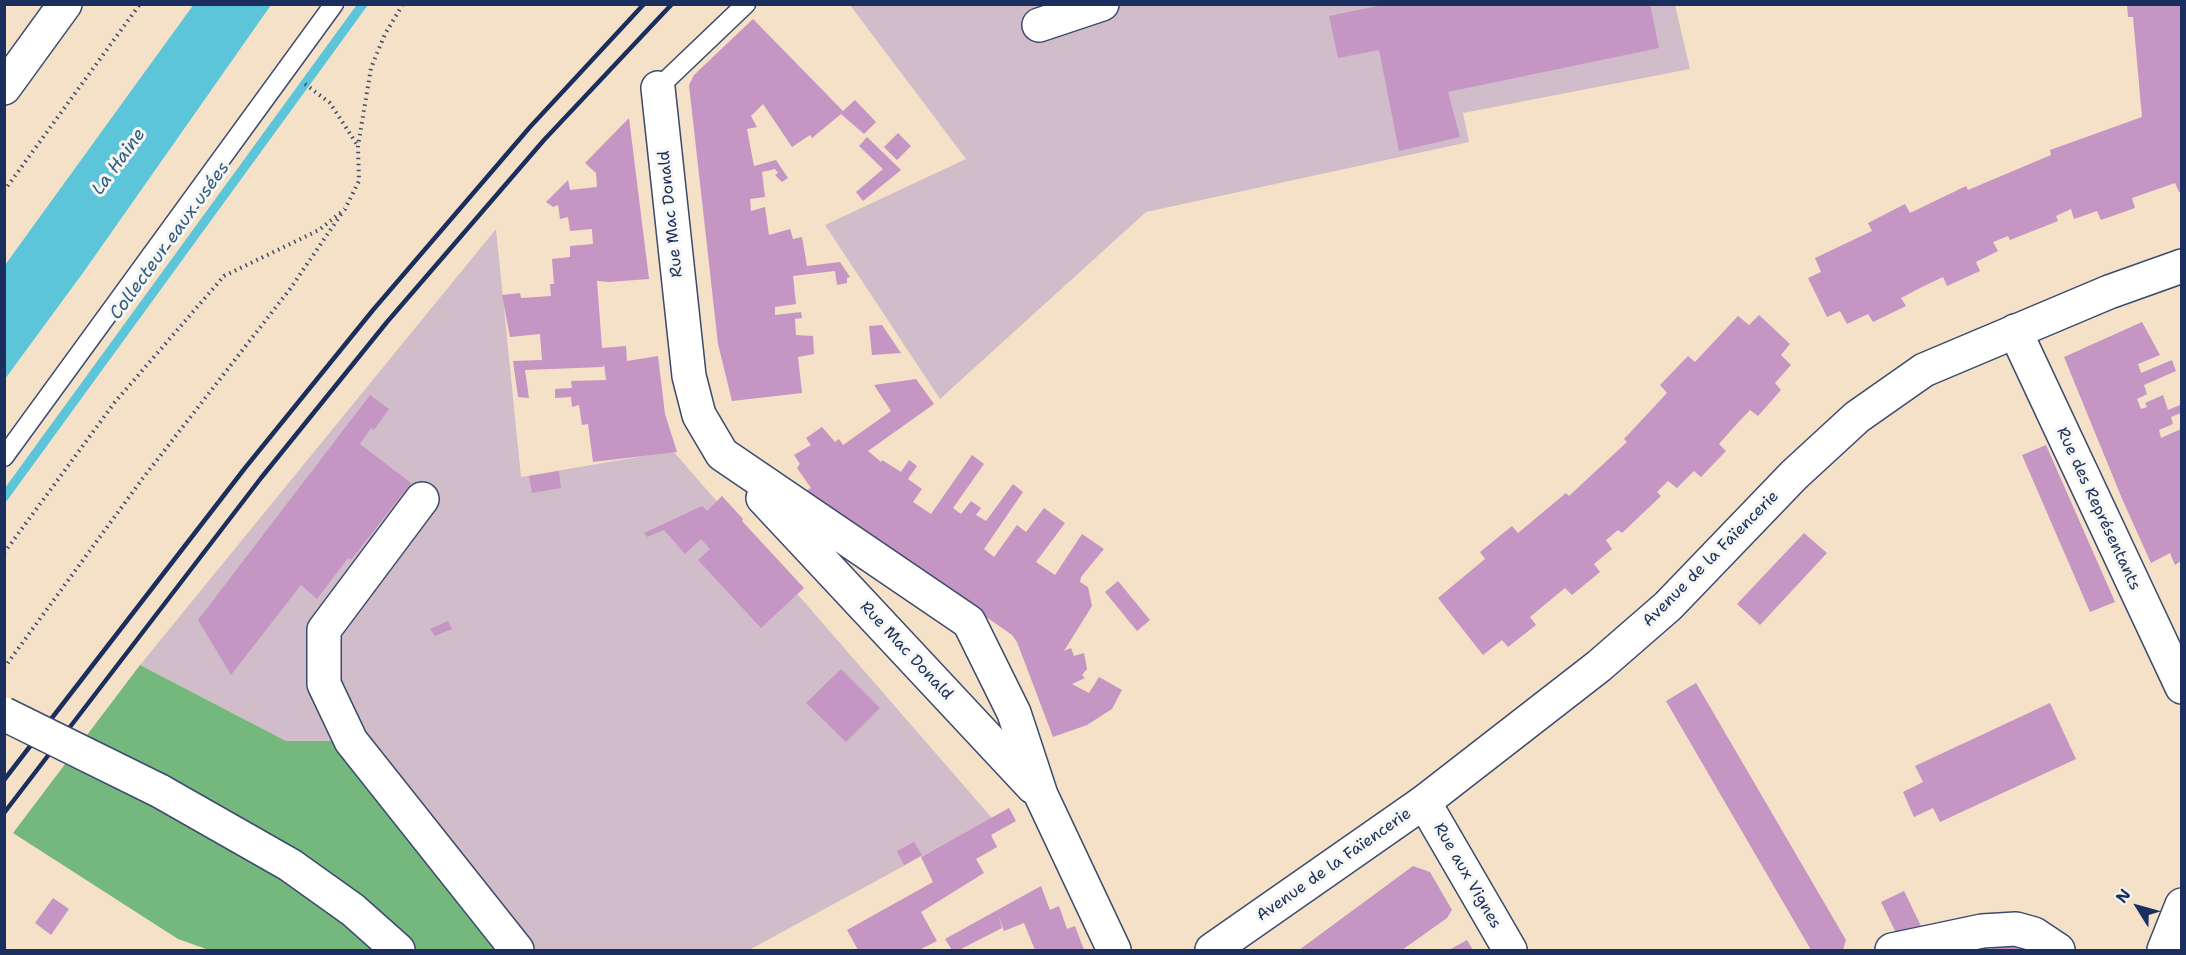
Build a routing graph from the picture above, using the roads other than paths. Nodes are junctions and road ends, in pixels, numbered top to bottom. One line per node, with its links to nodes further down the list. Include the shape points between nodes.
1 (65, 4): 6 (main road)
2 (334, 4): 11 (lane)
3 (746, 4): 7 (lane, Rue Mac Donald)
4 (1102, 4): 5 (main road)
5 (1039, 25)
6 (4, 88)
7 (658, 88): 10 (main road, Rue Mac Donald, via 689,376 699,415)
8 (2181, 266): 9 (main road, Avenue de la Faïencerie)
9 (2015, 331): 13 (main road, Rue des Représentants); 16 (main road, Avenue de la Faïencerie, via 1924,370 1857,417 1668,606 1599,666)
10 (722, 454): 15 (main road, Rue Mac Donald); 15 (main road, Rue Mac Donald, via 969,622 1014,713)
11 (4, 457)
12 (422, 499): 20 (main road, via 324,630 324,684 351,741)
13 (2181, 687)
14 (4, 714): 19 (main road, bridge, via 160,790 290,865 353,910)
15 (1041, 795): 21 (main road, Rue Mac Donald)
16 (1424, 802): 22 (main road, Avenue de la Faïencerie); 23 (main road, Rue aux Vignes)
17 (2181, 905): 25 (main road)
18 (1892, 950): 24 (main road, via 1982,931 2016,929 2034,934)
19 (398, 951)
20 (517, 951)
21 (1114, 951)
22 (1212, 951)
23 (1510, 951)
24 (2058, 951)
25 (2164, 951)

